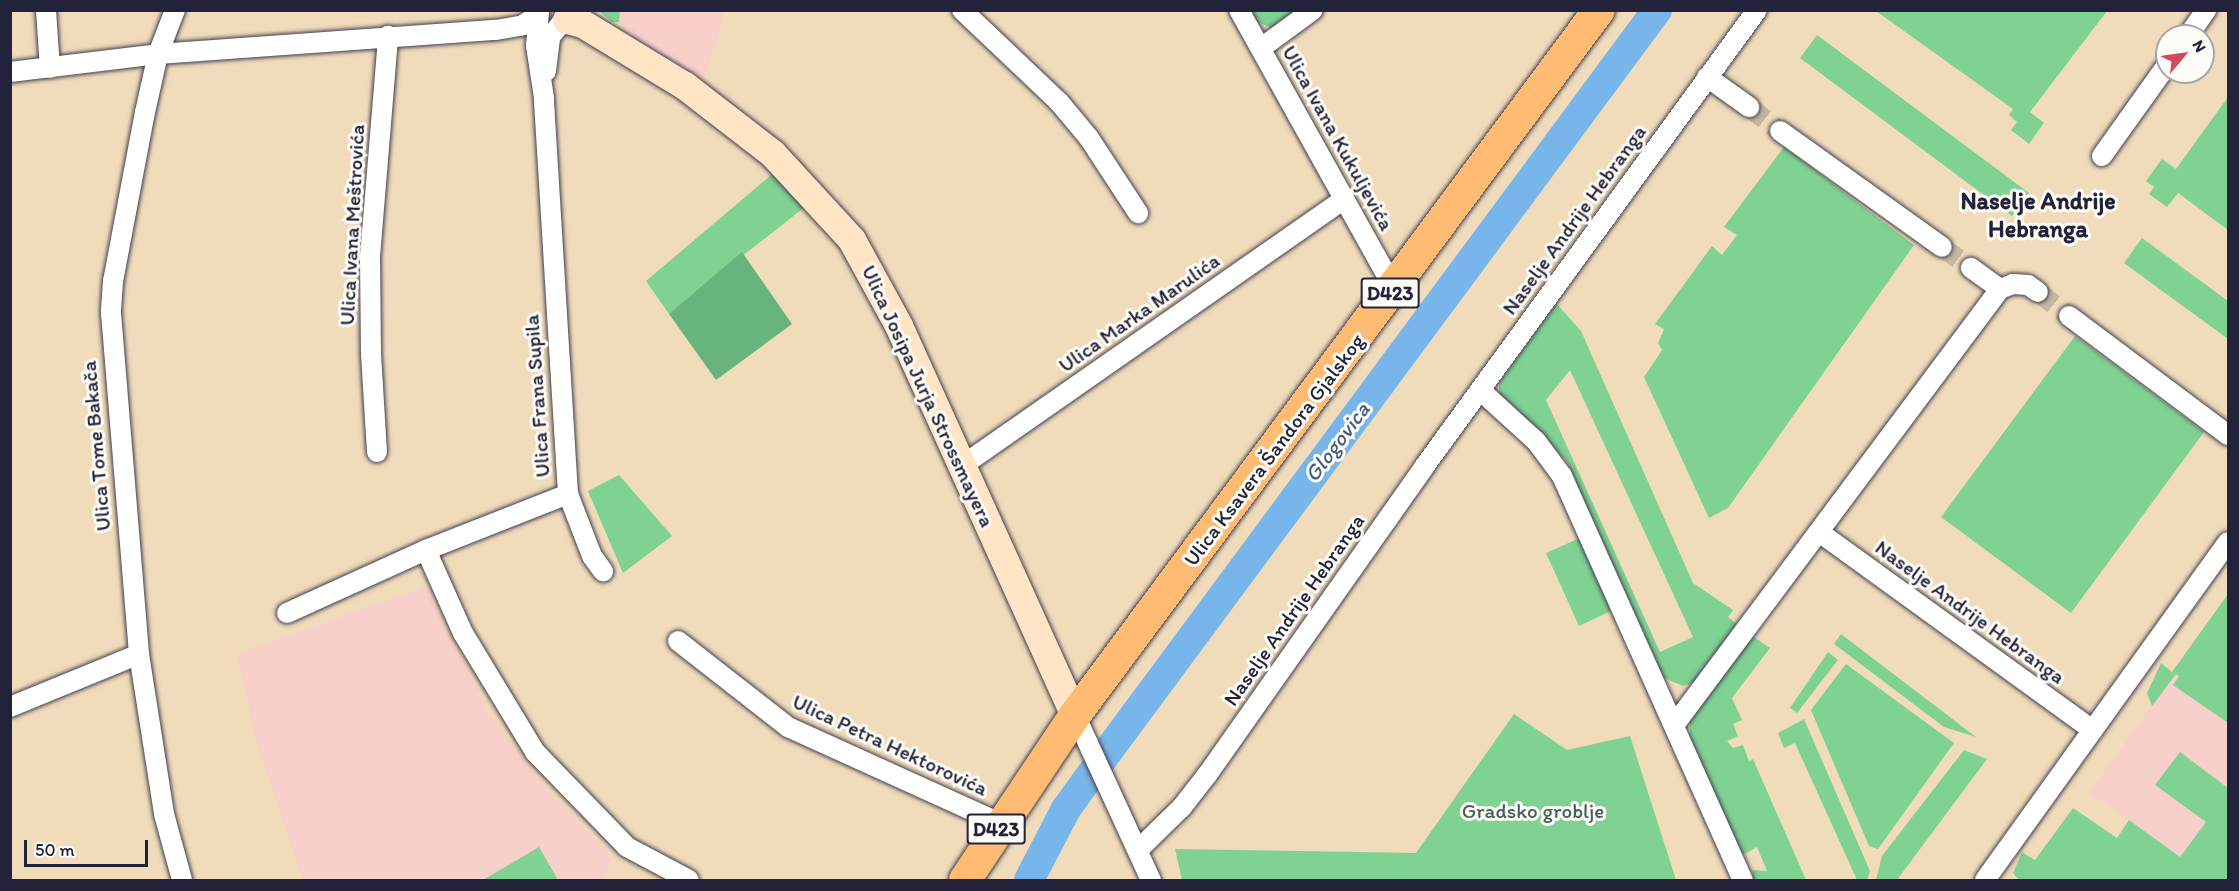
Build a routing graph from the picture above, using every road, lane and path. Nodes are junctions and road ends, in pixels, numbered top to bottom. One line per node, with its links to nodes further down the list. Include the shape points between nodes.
1 (46, 10): 14 (street)
2 (175, 10): 13 (street, Ulica Tome Bakača)
3 (963, 10): 22 (street, via 1059,102 1089,138)
4 (1239, 10): 12 (street, Ulica Ivana Kukuljevića)
5 (1313, 10): 12 (street)
6 (1599, 10): 25 (main road, Ulica Ksavera Šandora Gjalskog / D423)
7 (1757, 10): 16 (street, Naselje Andrije Hebranga)
8 (2206, 10): 10 (street)
9 (560, 14): 11 (street, via 496,30); 32 (main road, Ulica Josipa Jurja Strossmayera, via 685,86 773,154 844,230 876,279); 33 (street, Ulica Frana Supila, via 550,37 544,98)
10 (2196, 24)
11 (388, 36): 13 (street); 31 (street, Ulica Ivana Meštrovića, via 370,257 370,353)
12 (1261, 48): 21 (street, Ulica Ivana Kukuljevića)
13 (158, 54): 14 (street); 40 (street, Ulica Tome Bakača, via 113,281 111,313)
14 (50, 68): 15 (street)
15 (10, 72)
16 (1707, 77): 18 (street); 29 (street, Naselje Andrije Hebranga)
17 (2155, 82): 20 (street)
18 (1749, 107)
19 (1780, 130): 23 (street)
20 (2102, 156)
21 (1343, 200): 25 (street, Ulica Ivana Kukuljevića); 32 (street, Ulica Marka Marulića)
22 (1138, 213)
23 (1942, 247)
24 (1971, 268): 26 (street)
25 (1394, 288): 43 (main road, Ulica Ksavera Šandora Gjalskog / D423)
26 (2000, 289): 27 (street, via 2013,284 2028,285); 34 (street)
27 (2038, 292)
28 (2069, 316): 30 (street)
29 (1481, 391): 42 (street, via 1536,441 1562,476); 46 (street, Naselje Andrije Hebranga, via 1207,775 1182,807)
30 (2229, 435)
31 (377, 452)
32 (963, 465): 43 (main road, Ulica Josipa Jurja Strossmayera)
33 (568, 494): 36 (street, Ulica Frana Supila); 37 (street, via 592,556)
34 (1819, 532): 42 (street); 44 (street, Naselje Andrije Hebranga)
35 (2229, 542): 44 (street)
36 (426, 550): 38 (street, Ulica Frana Supila); 48 (street, via 464,633 535,752 627,847)
37 (603, 571)
38 (287, 613)
39 (678, 641): 45 (street, Ulica Petra Hektorovića, via 788,727)
40 (139, 654): 41 (street); 47 (street, Ulica Tome Bakača, via 164,814)
41 (10, 707)
42 (1675, 724): 51 (street)
43 (1080, 726): 45 (main road, D423); 46 (street)
44 (2093, 730): 52 (street)
45 (1000, 823): 49 (main road, D423)
46 (1138, 850): 50 (street)
47 (182, 880)
48 (689, 880)
49 (965, 880)
50 (1151, 880)
51 (1743, 880)
52 (1985, 880)

